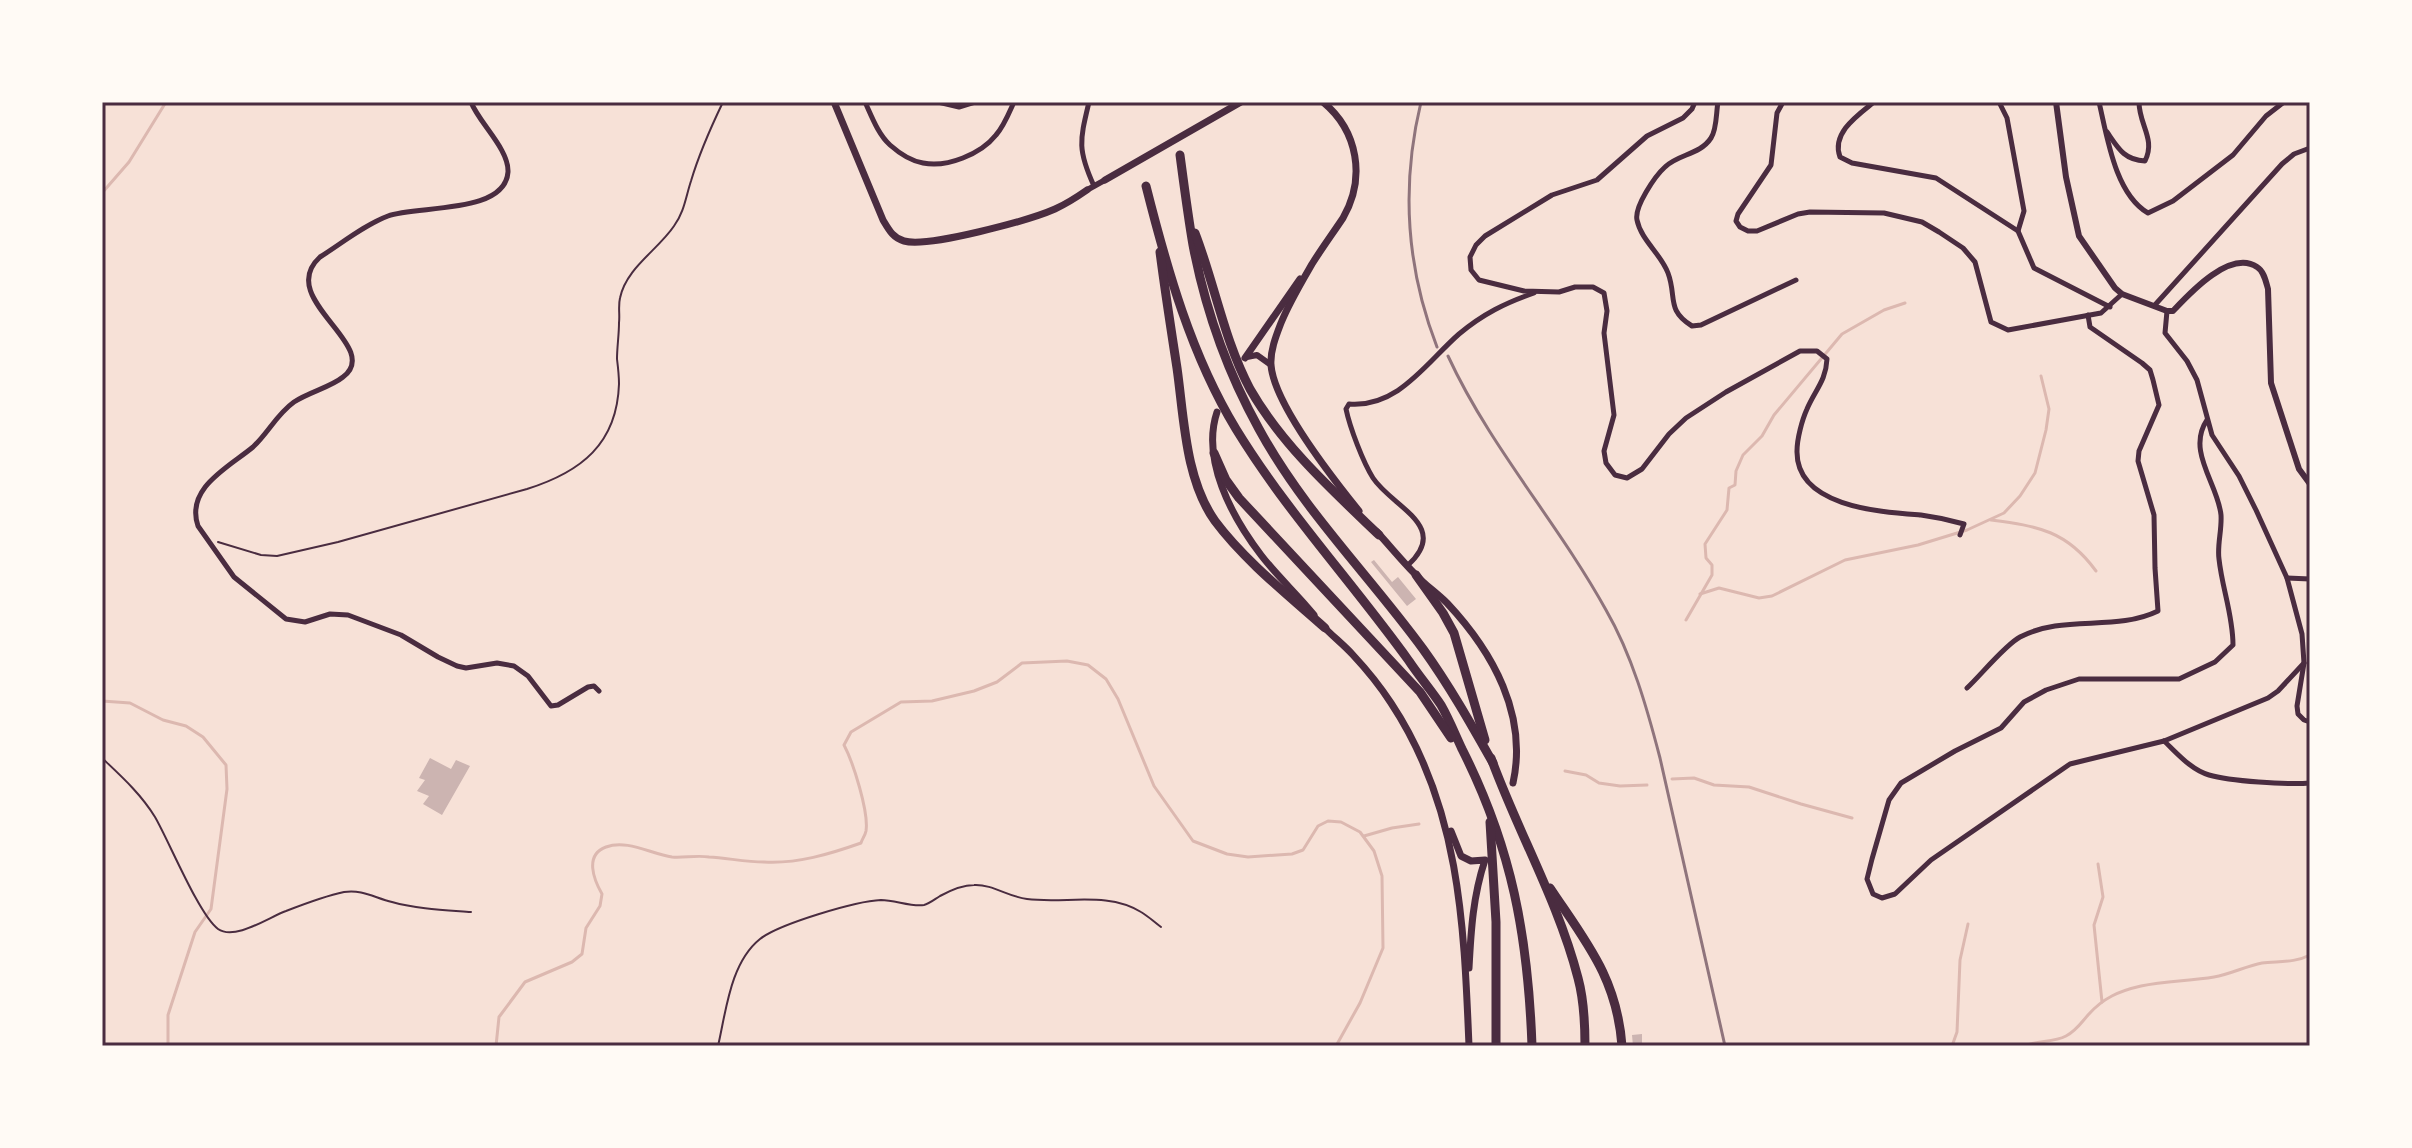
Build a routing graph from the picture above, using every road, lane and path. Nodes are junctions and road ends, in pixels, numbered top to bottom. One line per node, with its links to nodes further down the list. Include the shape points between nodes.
1 (471, 102): 45 (street, via 504,156 506,180 491,195 465,205 385,216 311,266 308,283 320,310 346,342 353,361 350,370 292,403 254,446 213,478 195,509 198,526)
2 (723, 102): 45 (path, via 676,225 641,262 620,298 616,412 608,433 579,465 527,489 277,556)
3 (834, 102): 25 (main road, via 883,220 906,242 930,242 1020,221 1058,208)
4 (865, 102): 7 (street, via 891,145 911,159 934,164 957,160 987,144)
5 (938, 102): 6 (street, via 959,107)
6 (975, 102)
7 (1014, 102)
8 (1089, 102): 25 (street, via 1080,146)
9 (1241, 102): 23 (main road)
10 (1323, 102): 29 (main road, via 1346,130 1357,169 1343,217)
11 (1695, 102): 31 (street, via 1683,118 1647,136 1597,180 1552,195 1476,245 1471,270 1479,280)
12 (1718, 102): 30 (street, via 1713,136 1702,148 1665,166 1636,215 1668,273 1674,309 1692,326 1701,325)
13 (1783, 102): 36 (street, via 1771,165 1738,214 1740,227 1757,231 1810,212 1907,218 1970,253 1988,315 1997,326 2008,330)
14 (1874, 102): 28 (street, via 1843,131 1840,157 1936,178)
15 (1999, 102): 28 (street, via 2007,118 2024,211)
16 (2056, 102): 32 (street, via 2079,236)
17 (2099, 102): 20 (street)
18 (2139, 102): 20 (street, via 2149,139 2145,161 2120,153)
19 (2284, 102): 20 (street, via 2233,155 2173,201 2148,213 2140,209 2112,160)
20 (2105, 128)
21 (2310, 148): 33 (street, via 2282,164)
22 (1180, 155): 26 (highway)
23 (1105, 180): 25 (street)
24 (1146, 186): 27 (highway)
25 (1090, 188)
26 (1189, 216): 43 (highway, via 1249,387 1281,434); 57 (highway, via 1217,333 1258,428 1337,543 1422,647)
27 (1157, 229): 50 (highway, via 1188,444 1205,502 1231,539); 58 (highway, via 1197,355 1236,429 1441,706)
28 (2018, 231): 34 (street, via 2034,268)
29 (1311, 265): 37 (main road); 38 (main road, via 1278,331)
30 (1796, 280)
31 (1537, 292): 44 (street, via 1593,287 1604,293 1614,415 1604,451 1615,475 1627,478 1642,469 1686,418 1726,392 1800,351 1817,351 1827,359 1826,375 1806,411 1796,453 1804,479 1818,493 1877,511 1964,524); 46 (street, via 1496,307 1381,401 1349,404 1346,409 1372,476 1420,524 1420,553)
32 (2122, 294): 33 (street); 34 (street)
33 (2154, 306): 35 (street)
34 (2110, 307): 36 (street)
35 (2167, 311): 40 (street, via 2165,333 2197,380); 42 (street, via 2223,268 2257,266 2268,289 2271,383 2299,469)
36 (2088, 315): 52 (street, via 2090,327 2150,370 2159,405 2138,461 2154,515 2158,611 2142,619 2048,625 2017,638)
37 (1245, 358): 38 (street, via 1257,355)
38 (1271, 365): 43 (main road, via 1297,426)
39 (1217, 412): 41 (main road)
40 (2207, 420): 48 (street); 55 (street, via 2199,449 2221,513 2219,558 2233,645 2215,662 2179,679 2079,679 2046,690 2024,702 2001,728 1901,783 1889,800 1872,859 1867,879 1873,894 1895,894 1931,860 2070,764)
41 (1214, 453): 50 (main road, via 1220,483 1251,540); 58 (highway, via 1239,498 1420,692)
42 (2310, 484)
43 (1379, 535): 46 (main road)
44 (1960, 535)
45 (208, 538): 53 (street, via 242,586 286,619 348,615 466,668 497,663 519,668 551,706 588,687)
46 (1408, 565): 47 (main road)
47 (1416, 575): 57 (highway, via 1454,633); 59 (main road, via 1470,629 1499,676 1516,736)
48 (2287, 578): 49 (street); 51 (street)
49 (2310, 579)
50 (1325, 628): 62 (main road, via 1391,703 1422,758)
51 (2304, 663): 54 (street, via 2297,706 2298,714); 55 (street, via 2268,698)
52 (1967, 688)
53 (599, 691)
54 (2310, 722)
55 (2164, 741): 60 (street, via 2207,775)
56 (102, 758): 64 (path, via 154,816 218,930 251,927 346,892 420,908)
57 (1493, 763): 63 (highway)
58 (1476, 776): 61 (highway)
59 (1513, 783)
60 (2310, 783)
61 (1489, 806): 69 (highway); 70 (highway, via 1519,906)
62 (1443, 815): 66 (main road, via 1456,872); 66 (main road, via 1461,856 1485,860 1471,919)
63 (1542, 875): 71 (highway, via 1578,978); 72 (highway, via 1603,969)
64 (471, 912)
65 (1161, 927): 67 (path, via 1122,903 1029,899 977,884 958,887 925,905 878,900 853,905 760,939 739,966)
66 (1467, 990): 68 (main road)
67 (718, 1046)
68 (1469, 1046)
69 (1496, 1046)
70 (1532, 1046)
71 (1585, 1046)
72 (1622, 1046)

